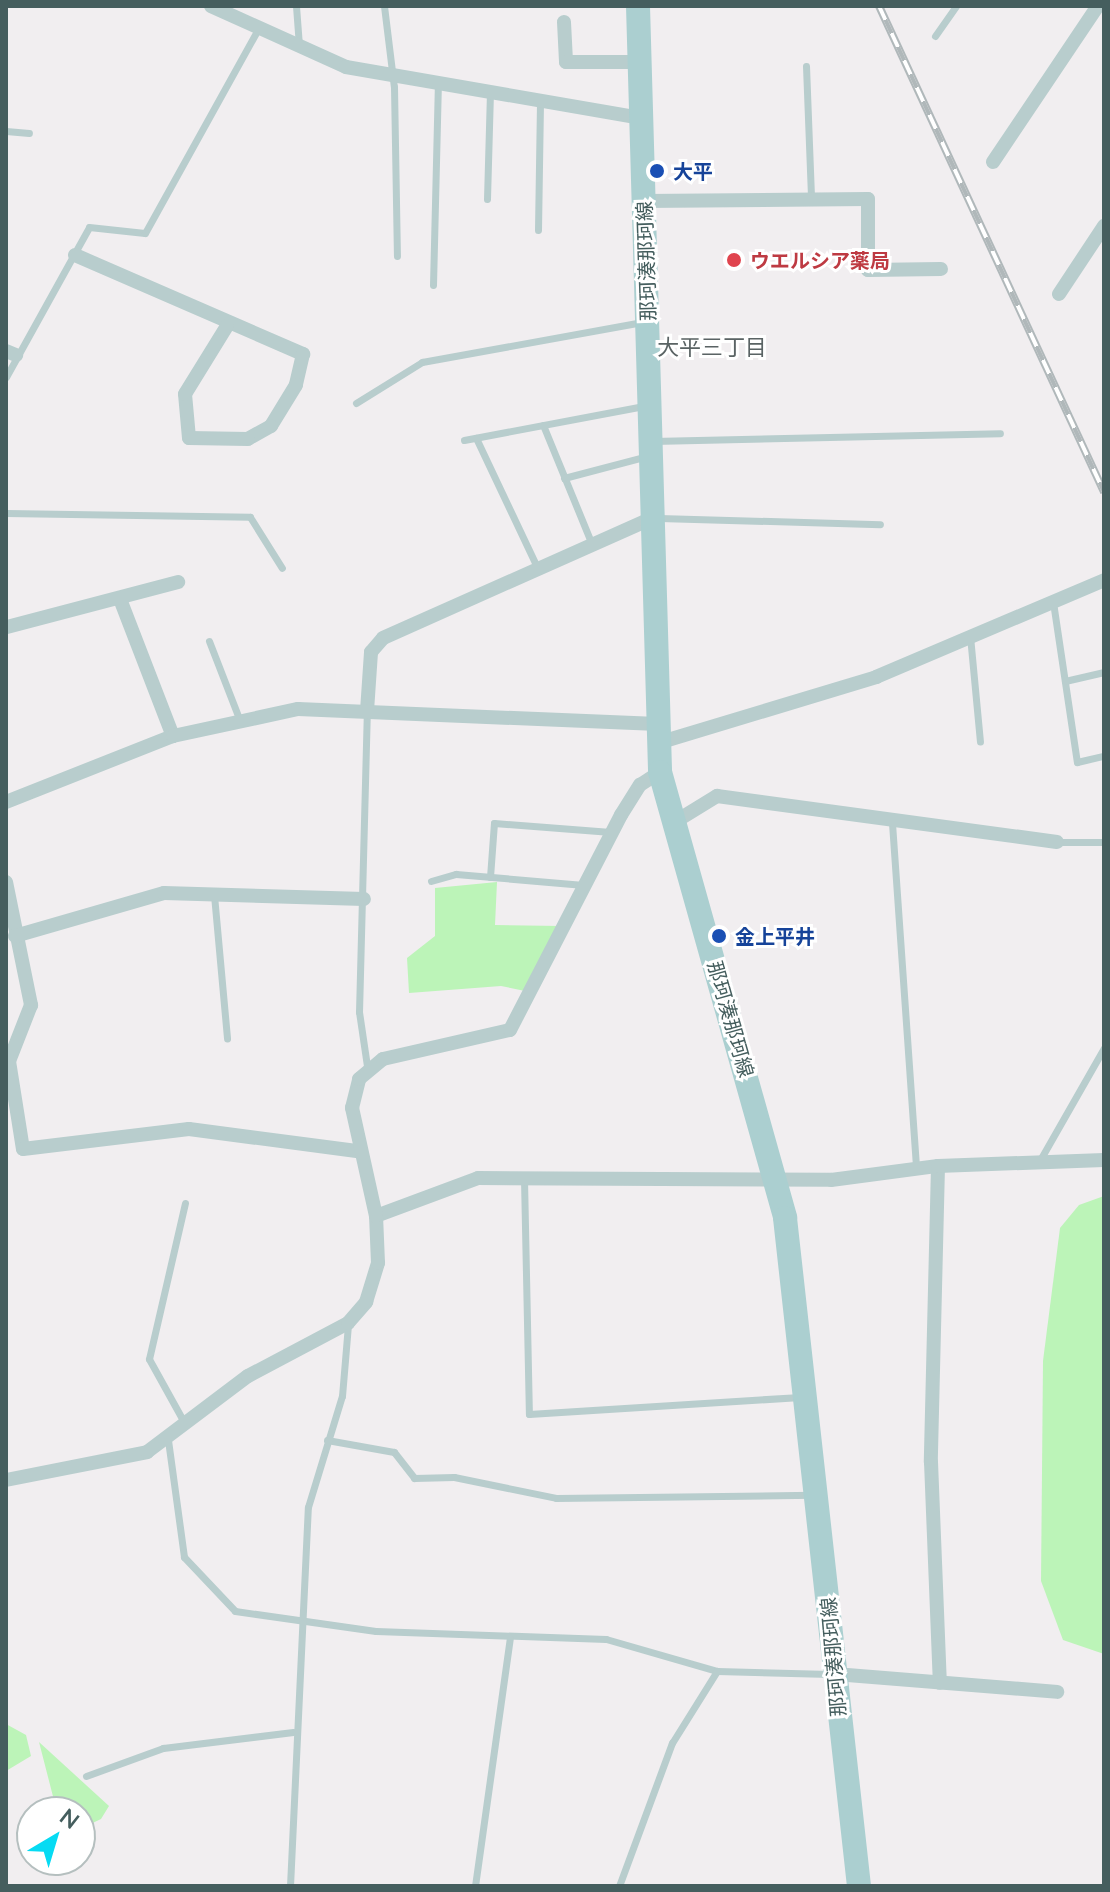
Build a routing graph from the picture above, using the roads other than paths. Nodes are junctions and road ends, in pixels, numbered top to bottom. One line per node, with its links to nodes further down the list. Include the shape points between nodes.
1 (211, 6): 7 (street)
2 (296, 6): 11 (lane)
3 (384, 6): 14 (lane)
4 (638, 6): 12 (main road, 那珂湊那珂線)
5 (956, 6): 10 (lane)
6 (1098, 6): 21 (street)
7 (244, 13): 9 (street)
8 (564, 22): 12 (street, via 566,62)
9 (258, 29): 11 (street); 27 (lane, via 145,233 89,227)
10 (935, 36)
11 (299, 48): 14 (street)
12 (640, 62): 18 (main road, 那珂湊那珂線)
13 (806, 66): 23 (lane)
14 (392, 74): 15 (street); 28 (lane)
15 (438, 83): 16 (street); 30 (lane)
16 (490, 92): 17 (street); 22 (lane)
17 (540, 103): 18 (street); 26 (lane)
18 (642, 118): 24 (main road, 那珂湊那珂線)
19 (6, 131): 20 (lane)
20 (29, 133)
21 (993, 162)
22 (487, 199)
23 (811, 199): 24 (street); 29 (street, via 868,199 868,270)
24 (644, 201): 32 (main road, 那珂湊那珂線)
25 (1104, 226): 31 (street)
26 (538, 230)
27 (75, 255): 33 (street); 34 (lane)
28 (397, 256)
29 (941, 269)
30 (433, 285)
31 (1059, 294)
32 (648, 321): 36 (lane, via 422,362); 37 (main road, 那珂湊那珂線)
33 (227, 326): 33 (street, via 185,394 189,438 248,439 271,426 296,385 303,354)
34 (11, 353): 35 (lane)
35 (6, 377)
36 (356, 403)
37 (650, 405): 38 (lane); 42 (main road, 那珂湊那珂線)
38 (543, 425): 40 (lane); 43 (lane)
39 (1000, 433): 42 (lane)
40 (476, 438): 41 (lane); 48 (lane)
41 (464, 440)
42 (651, 448): 43 (lane); 45 (main road, 那珂湊那珂線)
43 (564, 478): 47 (lane)
44 (6, 513): 49 (lane, via 250,517)
45 (653, 518): 46 (lane); 47 (street); 62 (main road, 那珂湊那珂線)
46 (880, 524)
47 (591, 542): 48 (street)
48 (537, 567): 60 (street, via 383,638 371,652)
49 (282, 568)
50 (1104, 580): 53 (street)
51 (178, 582): 52 (street)
52 (120, 599): 55 (street); 63 (street)
53 (1053, 599): 56 (street); 59 (lane)
54 (6, 617): 55 (street)
55 (6, 628)
56 (970, 633): 62 (street, via 876,677); 64 (lane)
57 (209, 641): 61 (lane)
58 (1104, 672): 59 (lane)
59 (1065, 681): 65 (lane, via 1077,762)
60 (367, 711): 61 (street, via 298,709); 62 (street); 78 (lane)
61 (240, 721): 63 (street)
62 (658, 733): 66 (main road, 那珂湊那珂線)
63 (173, 736): 67 (street)
64 (980, 742)
65 (1104, 756)
66 (660, 772): 68 (main road, 那珂湊那珂線); 70 (street, via 640,785)
67 (6, 802)
68 (673, 823): 69 (street, via 717,796); 89 (main road, 那珂湊那珂線)
69 (892, 823): 71 (street); 87 (lane)
70 (611, 832): 73 (lane, via 494,823); 76 (street)
71 (1057, 842): 72 (lane)
72 (1104, 842)
73 (490, 877): 74 (lane); 76 (lane)
74 (431, 881)
75 (6, 882): 79 (street)
76 (584, 885): 82 (street, via 510,1030)
77 (214, 895): 78 (street); 79 (street, via 164,893); 80 (lane)
78 (364, 899): 82 (lane, via 359,1012)
79 (15, 936): 83 (street, via 31,1005 9,1061 23,1149 189,1129)
80 (227, 1038)
81 (1104, 1048): 85 (lane)
82 (367, 1066): 83 (street, via 352,1108)
83 (357, 1151): 91 (street)
84 (1104, 1160): 85 (street)
85 (1038, 1162): 86 (street)
86 (938, 1166): 87 (street); 103 (street, via 931,1462)
87 (916, 1169): 89 (street)
88 (524, 1177): 89 (street); 91 (street, via 478,1178); 93 (lane, via 529,1414)
89 (775, 1177): 93 (main road, 那珂湊那珂線)
90 (185, 1203): 94 (lane, via 149,1359)
91 (376, 1216): 92 (street, via 374,1283)
92 (348, 1323): 94 (street, via 248,1376); 96 (lane, via 342,1396)
93 (809, 1396): 98 (main road, 那珂湊那珂線)
94 (185, 1424): 95 (street)
95 (168, 1440): 97 (street, via 147,1452); 99 (lane, via 184,1557 235,1611)
96 (327, 1440): 98 (lane, via 394,1452 414,1478 454,1477 556,1498); 99 (lane, via 311,1480)
97 (6, 1480)
98 (818, 1495): 102 (main road, 那珂湊那珂線)
99 (302, 1623): 100 (lane); 105 (lane)
100 (510, 1638): 101 (lane, via 606,1639); 108 (lane)
101 (717, 1671): 102 (lane); 109 (lane, via 672,1743)
102 (835, 1674): 103 (street); 110 (main road, 那珂湊那珂線)
103 (940, 1683): 104 (street)
104 (1057, 1692)
105 (293, 1732): 106 (lane, via 163,1748); 107 (lane)
106 (86, 1776)
107 (290, 1886)
108 (475, 1886)
109 (619, 1886)
110 (859, 1886)

